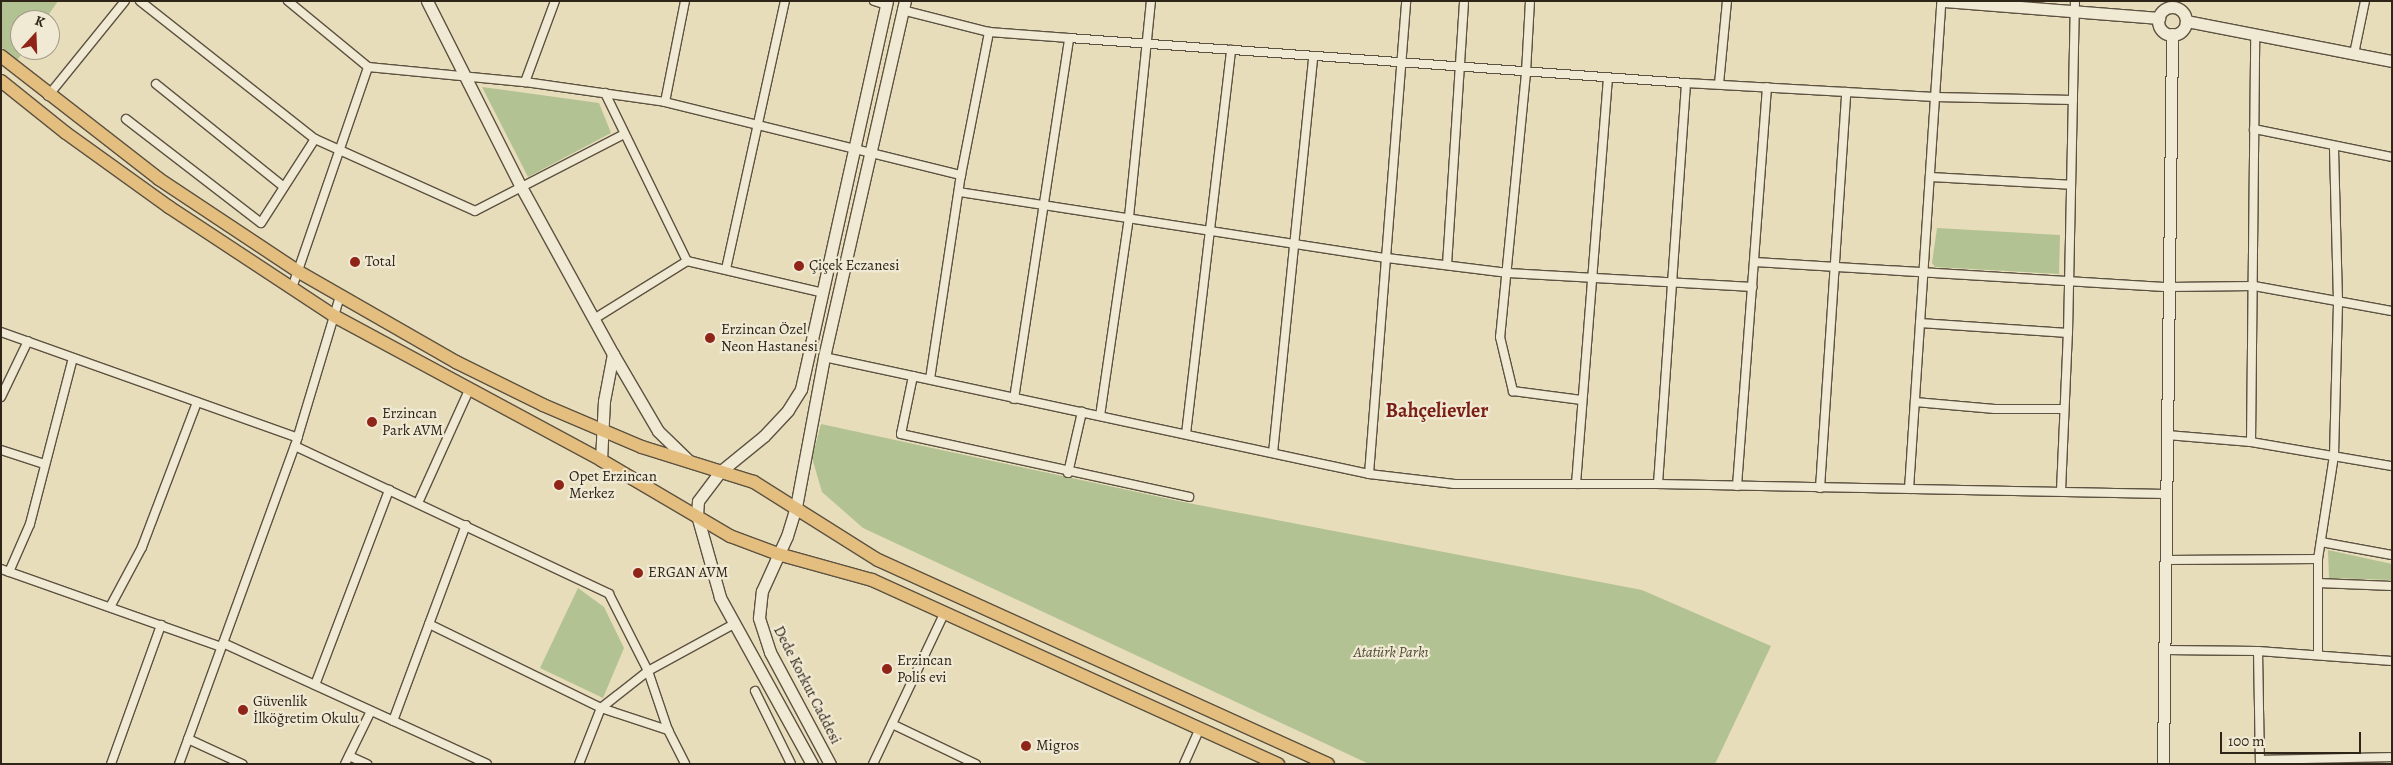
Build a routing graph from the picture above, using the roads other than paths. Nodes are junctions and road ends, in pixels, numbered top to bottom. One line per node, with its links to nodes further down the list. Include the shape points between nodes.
1 (125, 1): 46 (street)
2 (140, 1): 54 (street)
3 (288, 1): 33 (street)
4 (427, 1): 36 (main road)
5 (555, 1): 39 (street)
6 (685, 1): 49 (street)
7 (784, 1): 51 (street)
8 (874, 1): 16 (street)
9 (1151, 1): 26 (street)
10 (1406, 1): 32 (street)
11 (1464, 1): 34 (street)
12 (1530, 1): 35 (street)
13 (1727, 1): 42 (street)
14 (1943, 1): 19 (main road); 47 (street)
15 (2365, 1): 28 (street)
16 (887, 3): 56 (main road)
17 (2173, 4): 20 (main road); 21 (main road)
18 (904, 6): 22 (street); 58 (main road, Dede Korkut Caddesi)
19 (2075, 6): 20 (main road); 48 (street)
20 (2159, 18): 23 (main road, via 2162,30)
21 (2186, 21): 23 (main road, via 2180,32); 24 (main road)
22 (989, 32): 25 (street); 60 (street)
23 (2172, 34): 84 (main road)
24 (2255, 34): 28 (main road); 52 (street)
25 (1069, 38): 26 (street); 66 (street)
26 (1148, 44): 27 (street); 67 (street)
27 (1231, 50): 30 (street); 68 (street)
28 (2354, 54): 31 (main road)
29 (1, 56): 46 (main road)
30 (1313, 56): 32 (street); 69 (street)
31 (2392, 61)
32 (1400, 63): 34 (street); 70 (street)
33 (368, 67): 36 (street); 57 (street)
34 (1461, 68): 35 (street); 73 (street)
35 (1526, 73): 37 (street); 77 (street)
36 (463, 75): 39 (street); 62 (main road)
37 (1608, 78): 40 (street); 79 (street)
38 (1, 81): 85 (main road, via 66,133 169,207)
39 (525, 82): 45 (street)
40 (1686, 83): 42 (street); 80 (street)
41 (156, 84): 64 (street)
42 (1719, 84): 43 (street)
43 (1767, 87): 44 (street); 72 (street)
44 (1846, 92): 47 (street); 74 (street)
45 (605, 94): 49 (street); 53 (street)
46 (48, 96): 76 (main road, via 159,179)
47 (1934, 97): 48 (street); 61 (street)
48 (2073, 100): 63 (street)
49 (665, 102): 51 (street)
50 (126, 119): 64 (street, via 261,223)
51 (758, 124): 56 (street); 75 (street)
52 (2254, 129): 55 (street); 82 (street)
53 (624, 134): 62 (street); 71 (street)
54 (315, 140): 57 (street); 64 (street)
55 (2334, 146): 59 (street); 88 (street)
56 (856, 148): 58 (street); 86 (main road)
57 (338, 150): 62 (street, via 475,211); 76 (street)
58 (872, 152): 60 (street); 97 (main road, Dede Korkut Caddesi)
59 (2392, 157)
60 (961, 175): 65 (street)
61 (1930, 178): 63 (street); 78 (street)
62 (520, 185): 91 (main road)
63 (2071, 185): 81 (street)
64 (284, 187)
65 (958, 192): 66 (street); 100 (street)
66 (1045, 205): 67 (street); 103 (street)
67 (1129, 217): 68 (street); 109 (street)
68 (1210, 229): 69 (street); 111 (street)
69 (1294, 244): 70 (street); 116 (street)
70 (1387, 258): 73 (street); 124 (street)
71 (687, 261): 75 (street); 91 (street)
72 (1755, 262): 74 (street); 83 (street)
73 (1447, 265): 77 (street)
74 (1833, 266): 78 (street); 128 (street)
75 (726, 269): 86 (street)
76 (299, 272): 85 (street); 87 (main road)
77 (1508, 273): 79 (street); 104 (street, via 1500,337 1513,391)
78 (1924, 274): 81 (street); 92 (street)
79 (1592, 277): 80 (street); 104 (street)
80 (1670, 281): 83 (street); 126 (street)
81 (2069, 282): 84 (street); 94 (street)
82 (2254, 286): 84 (street); 88 (street); 114 (street)
83 (1753, 287): 127 (street)
84 (2168, 287): 112 (main road)
85 (292, 288): 90 (main road)
86 (823, 293): 122 (main road, via 801,389 788,410 764,436)
87 (340, 296): 90 (street); 110 (main road, via 456,362)
88 (2338, 302): 89 (street); 117 (street)
89 (2392, 311)
90 (334, 316): 101 (main road); 113 (street)
91 (594, 319): 96 (main road)
92 (1920, 323): 94 (street); 106 (street)
93 (1, 332): 95 (street)
94 (2068, 333): 107 (street)
95 (28, 341): 98 (street); 102 (street)
96 (613, 354): 110 (main road); 119 (main road, via 658,431)
97 (824, 357): 99 (street); 135 (main road, Dede Korkut Caddesi)
98 (73, 358): 105 (street); 120 (street)
99 (913, 376): 100 (street); 123 (street, via 901,434)
100 (930, 379): 103 (street)
101 (470, 390): 118 (main road); 134 (street)
102 (1, 397)
103 (1014, 399): 108 (street)
104 (1581, 400): 125 (street)
105 (197, 402): 113 (street); 146 (street, via 142,547)
106 (1915, 402): 107 (street, via 1995,409); 129 (street)
107 (2064, 409): 131 (street)
108 (1082, 412): 109 (street); 123 (street)
109 (1100, 416): 111 (street)
110 (601, 431): 118 (main road); 119 (main road)
111 (1186, 434): 116 (street)
112 (2167, 435): 114 (street); 132 (main road)
113 (296, 442): 130 (street); 151 (street)
114 (2251, 442): 117 (street)
115 (1, 450): 120 (street)
116 (1273, 453): 124 (street)
117 (2334, 456): 121 (street); 138 (street)
118 (601, 460): 136 (main road)
119 (688, 460): 122 (main road)
120 (44, 464): 143 (street, via 30,524)
121 (2392, 466)
122 (721, 471): 135 (main road, via 754,482); 136 (main road, via 706,486 698,501)
123 (1068, 473): 133 (street)
124 (1369, 474): 125 (street, via 1454,484)
125 (1576, 484): 126 (street)
126 (1658, 484): 127 (street)
127 (1737, 486): 128 (street)
128 (1820, 488): 129 (street)
129 (1909, 489): 131 (street)
130 (389, 490): 134 (street); 157 (street)
131 (2060, 491): 132 (street)
132 (2166, 494): 142 (main road)
133 (1189, 497)
134 (418, 503): 137 (street)
135 (796, 507): 139 (main road, Dede Korkut Caddesi); 184 (main road, via 820,526 878,560)
136 (697, 515): 139 (main road, via 730,536); 149 (main road, via 720,597)
137 (466, 525): 148 (street); 156 (street, via 609,594)
138 (2321, 542): 140 (street); 141 (street)
139 (778, 554): 147 (main road, via 872,580); 179 (main road, Dede Korkut Caddesi, via 762,591 758,618 770,652)
140 (2392, 555)
141 (2318, 559): 142 (street); 144 (street)
142 (2166, 560): 152 (main road)
143 (5, 570): 146 (street)
144 (2318, 583): 145 (street); 154 (street)
145 (2392, 586)
146 (110, 607): 150 (street)
147 (945, 612): 162 (street); 163 (main road)
148 (430, 624): 159 (street); 161 (street)
149 (734, 624): 156 (street); 178 (main road)
150 (161, 625): 151 (street); 170 (street)
151 (222, 645): 157 (street); 165 (street)
152 (2165, 650): 153 (street); 185 (main road)
153 (2258, 651): 154 (street); 168 (street)
154 (2318, 654): 155 (street)
155 (2392, 661)
156 (648, 671): 159 (street); 164 (street)
157 (315, 685): 160 (street)
158 (755, 691): 177 (street)
159 (601, 708): 164 (street); 175 (street)
160 (371, 711): 161 (street); 166 (street)
161 (393, 721): 169 (street)
162 (892, 724): 180 (street); 181 (street)
163 (1200, 728): 182 (street); 183 (main road)
164 (668, 730): 176 (street)
165 (188, 739): 171 (street); 172 (street)
166 (350, 756): 173 (street); 174 (street)
167 (2392, 757): 168 (street)
168 (2260, 762)
169 (485, 763)
170 (111, 764)
171 (179, 764)
172 (242, 764)
173 (345, 764)
174 (367, 764)
175 (579, 764)
176 (686, 764)
177 (791, 764)
178 (812, 764)
179 (830, 764)
180 (874, 764)
181 (976, 764)
182 (1184, 764)
183 (1278, 764)
184 (1328, 764)
185 (2163, 764)

